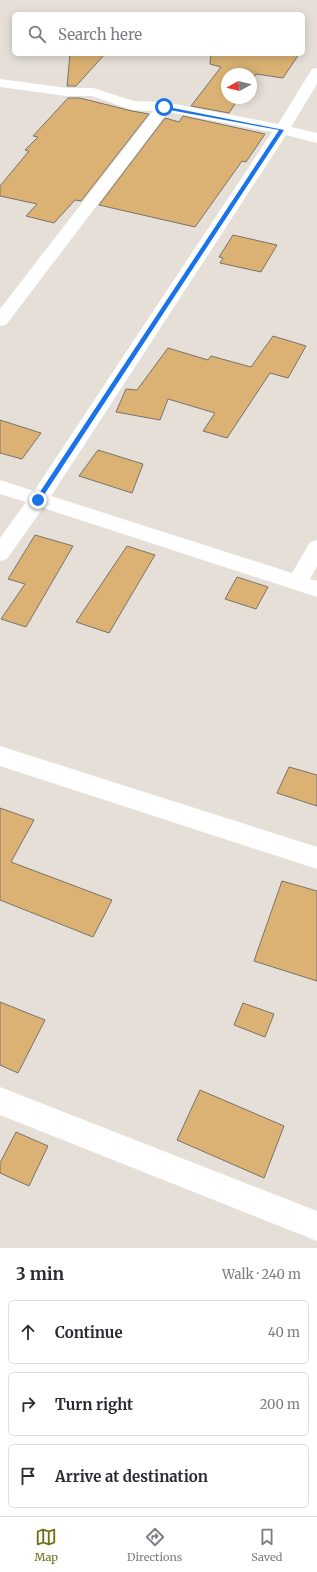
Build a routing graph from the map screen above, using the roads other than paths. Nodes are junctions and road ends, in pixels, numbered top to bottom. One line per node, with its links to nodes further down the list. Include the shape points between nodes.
1 (317, 72): 4 (street)
2 (0, 83): 3 (street, via 68,92 93,92 132,105)
3 (164, 107): 4 (street); 6 (street)
4 (282, 130): 5 (street); 8 (street)
5 (317, 138)
6 (0, 321)
7 (0, 487): 8 (street)
8 (38, 500): 10 (street); 11 (street)
9 (317, 547): 11 (street)
10 (0, 554)
11 (307, 586)
12 (0, 756): 13 (street)
13 (317, 858)
14 (0, 1100): 15 (street)
15 (317, 1226)

